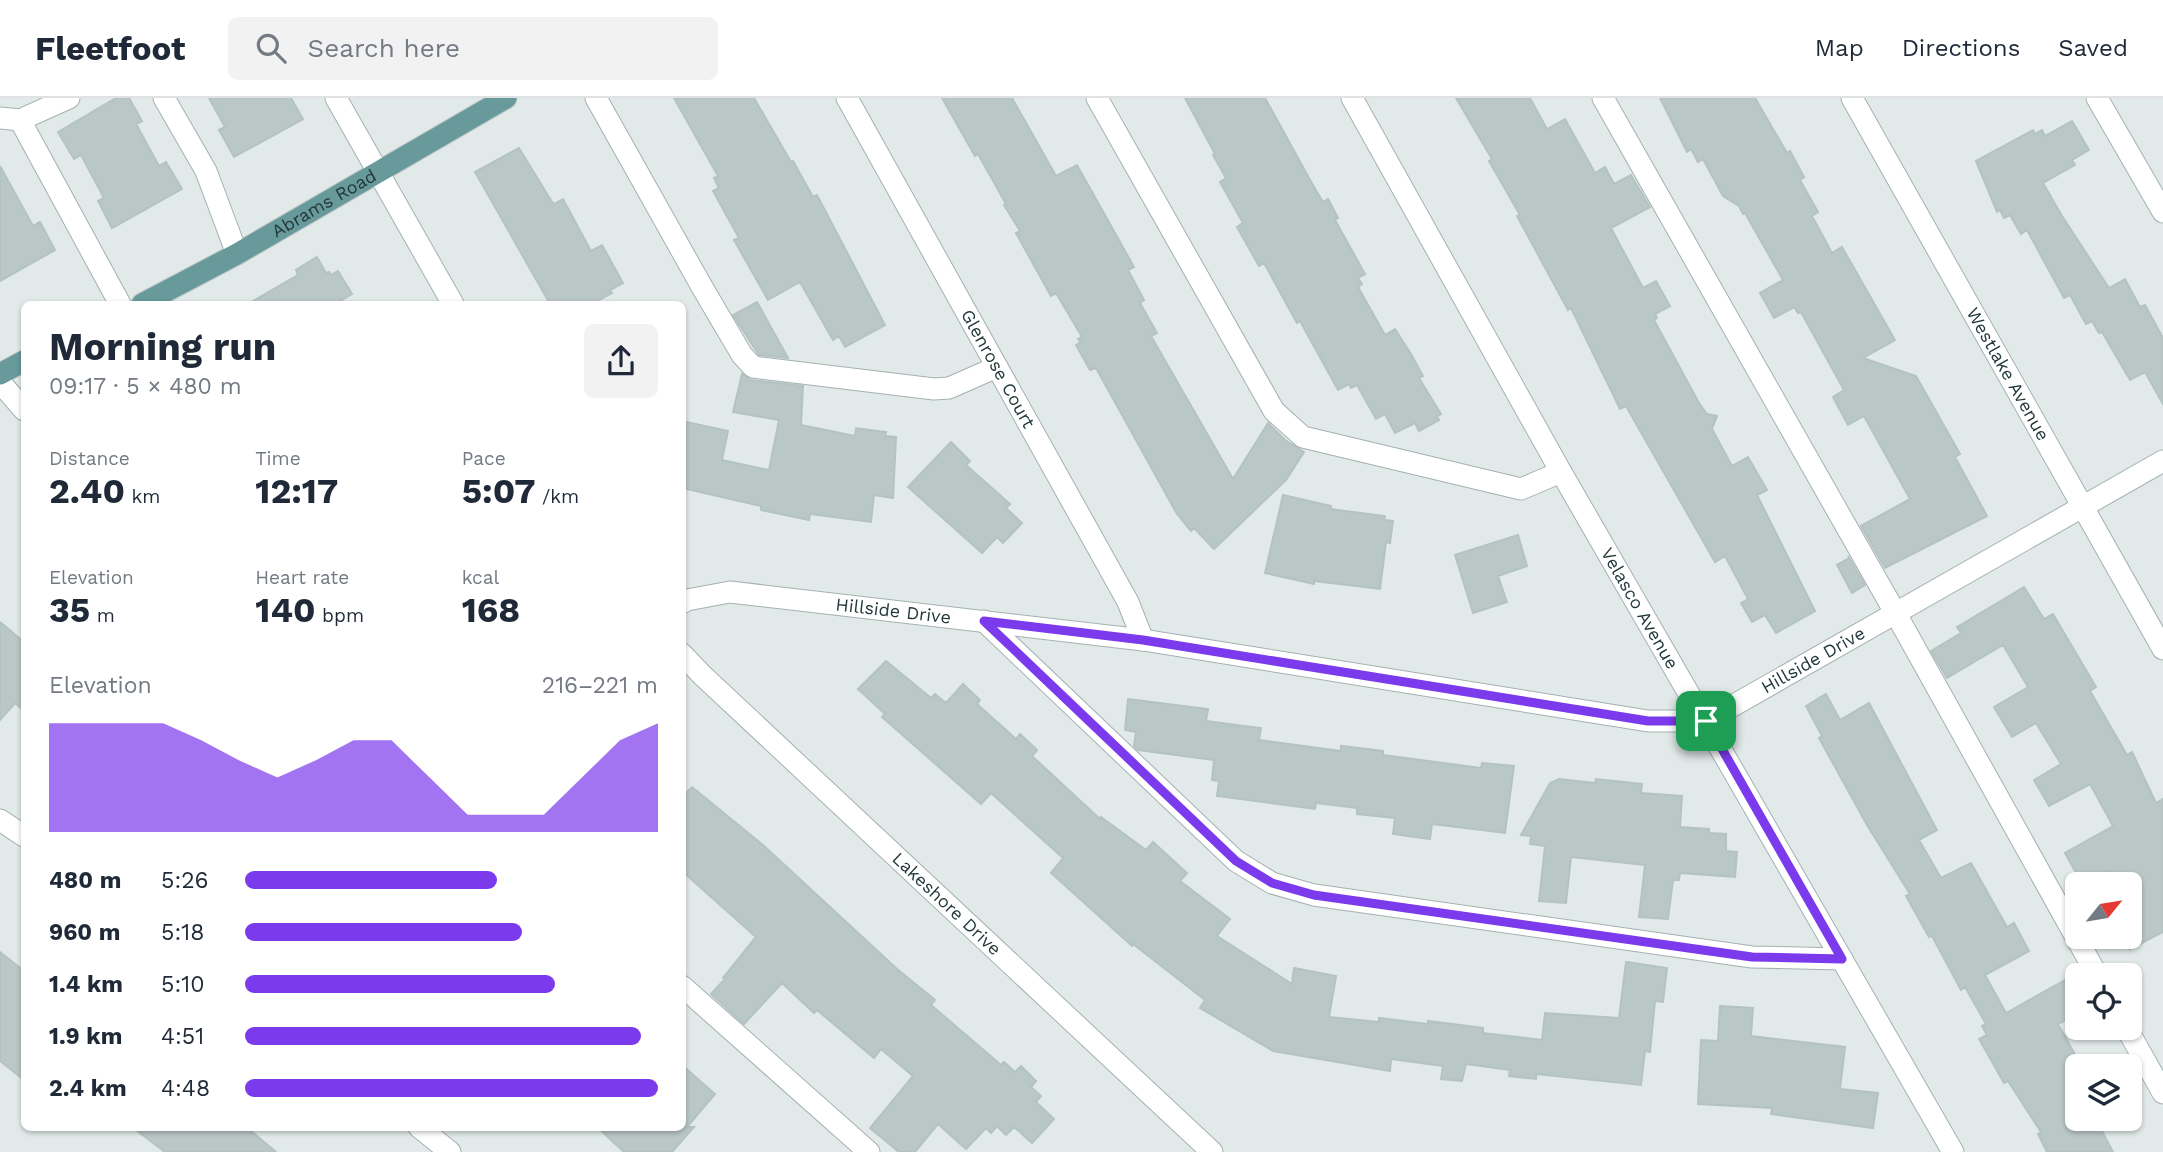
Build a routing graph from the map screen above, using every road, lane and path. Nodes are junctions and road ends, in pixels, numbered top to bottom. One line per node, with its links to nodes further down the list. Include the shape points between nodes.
1 (69, 98): 12 (street)
2 (164, 98): 15 (street, via 206,171)
3 (336, 98): 13 (street)
4 (506, 98): 13 (main road, Abrams Road)
5 (596, 98): 20 (street, via 702,287 753,367 934,389 948,388)
6 (847, 98): 20 (street, Glenrose Court)
7 (1097, 98): 25 (street, via 1274,411 1304,437 1521,489)
8 (1352, 98): 25 (street, Velasco Avenue)
9 (1603, 98): 28 (street)
10 (1852, 98): 26 (street, Westlake Avenue)
11 (2097, 98): 14 (street)
12 (10, 119): 16 (street)
13 (379, 173): 15 (main road, Abrams Road); 18 (street)
14 (2163, 212)
15 (237, 254): 17 (main road, Abrams Road)
16 (118, 301)
17 (148, 301)
18 (451, 301)
19 (21, 363): 21 (main road)
20 (998, 367): 30 (street, Glenrose Court, via 1128,602)
21 (0, 374)
22 (0, 382): 23 (street)
23 (21, 406)
24 (2163, 461): 26 (street, Hillside Drive)
25 (1561, 472): 33 (street, Velasco Avenue)
26 (2084, 506): 28 (street, Hillside Drive); 31 (street, Westlake Avenue)
27 (686, 601): 29 (street, Hillside Drive, via 730,592)
28 (1896, 614): 33 (street, Hillside Drive); 37 (street)
29 (984, 621): 30 (street, Hillside Drive); 36 (street, via 1236,861 1272,883 1314,895 1752,957)
30 (1143, 640): 33 (street, Hillside Drive, via 1648,721)
31 (2163, 649)
32 (686, 658): 44 (street, Lakeshore Drive)
33 (1706, 721): 36 (street, Velasco Avenue)
34 (0, 820): 35 (street)
35 (21, 834)
36 (1842, 959): 45 (street, Velasco Avenue)
37 (2090, 963)
38 (686, 990): 43 (street)
39 (2133, 1040): 40 (street)
40 (2163, 1093)
41 (424, 1131): 42 (street)
42 (450, 1152)
43 (869, 1152)
44 (1212, 1152)
45 (1952, 1152)

